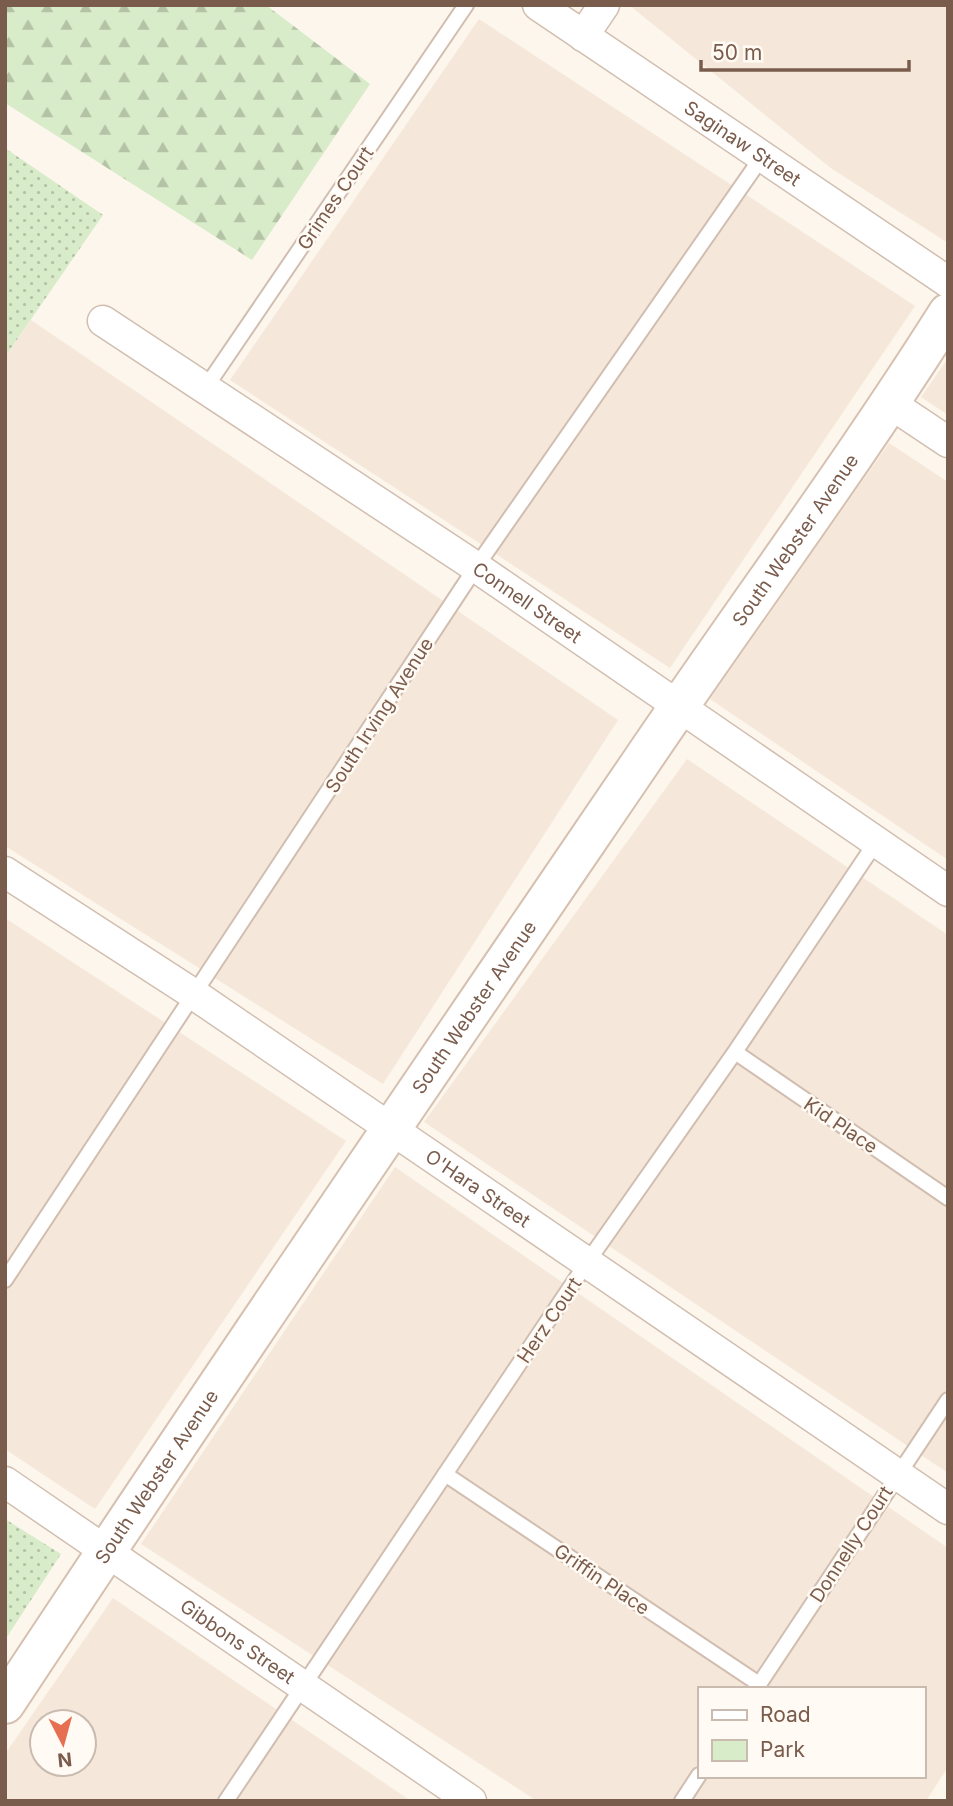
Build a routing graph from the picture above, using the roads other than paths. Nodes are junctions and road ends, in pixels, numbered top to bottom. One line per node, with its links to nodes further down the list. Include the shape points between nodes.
1 (466, 5): 9 (lane, Grimes Court)
2 (538, 5): 4 (street, Saginaw Street)
3 (604, 5): 4 (street)
4 (583, 36): 5 (street, Saginaw Street)
5 (762, 157): 6 (street, Saginaw Street); 12 (lane, South Irving Avenue)
6 (948, 282)
7 (948, 313): 10 (street, South Webster Avenue)
8 (103, 321): 9 (street, Connell Street)
9 (204, 390): 12 (street, Connell Street)
10 (891, 404): 11 (street); 13 (street, South Webster Avenue)
11 (948, 442)
12 (476, 567): 13 (street, Connell Street); 17 (lane, South Irving Avenue)
13 (677, 708): 14 (street, Connell Street); 19 (street, South Webster Avenue)
14 (876, 842): 16 (street, Connell Street); 18 (lane, Herz Court)
15 (5, 872): 17 (street, O'Hara Street)
16 (948, 891)
17 (195, 995): 19 (street, O'Hara Street); 22 (lane, South Irving Avenue)
18 (735, 1052): 20 (lane, Kid Place); 21 (lane, Herz Court)
19 (390, 1129): 21 (street, O'Hara Street); 28 (street, South Webster Avenue)
20 (948, 1198)
21 (586, 1264): 24 (lane, Herz Court); 25 (street, O'Hara Street)
22 (5, 1280)
23 (948, 1400): 25 (lane, Donnelly Court)
24 (445, 1474): 29 (lane, Herz Court); 30 (lane, Griffin Place)
25 (897, 1474): 27 (street, O'Hara Street); 30 (lane, Donnelly Court)
26 (5, 1482): 28 (street, Gibbons Street)
27 (948, 1509)
28 (105, 1552): 29 (street, Gibbons Street); 31 (street, South Webster Avenue)
29 (304, 1685): 33 (lane, Herz Court); 34 (street, Gibbons Street)
30 (758, 1687)
31 (5, 1704)
32 (698, 1777): 35 (lane)
33 (226, 1801)
34 (471, 1801)
35 (682, 1801)

